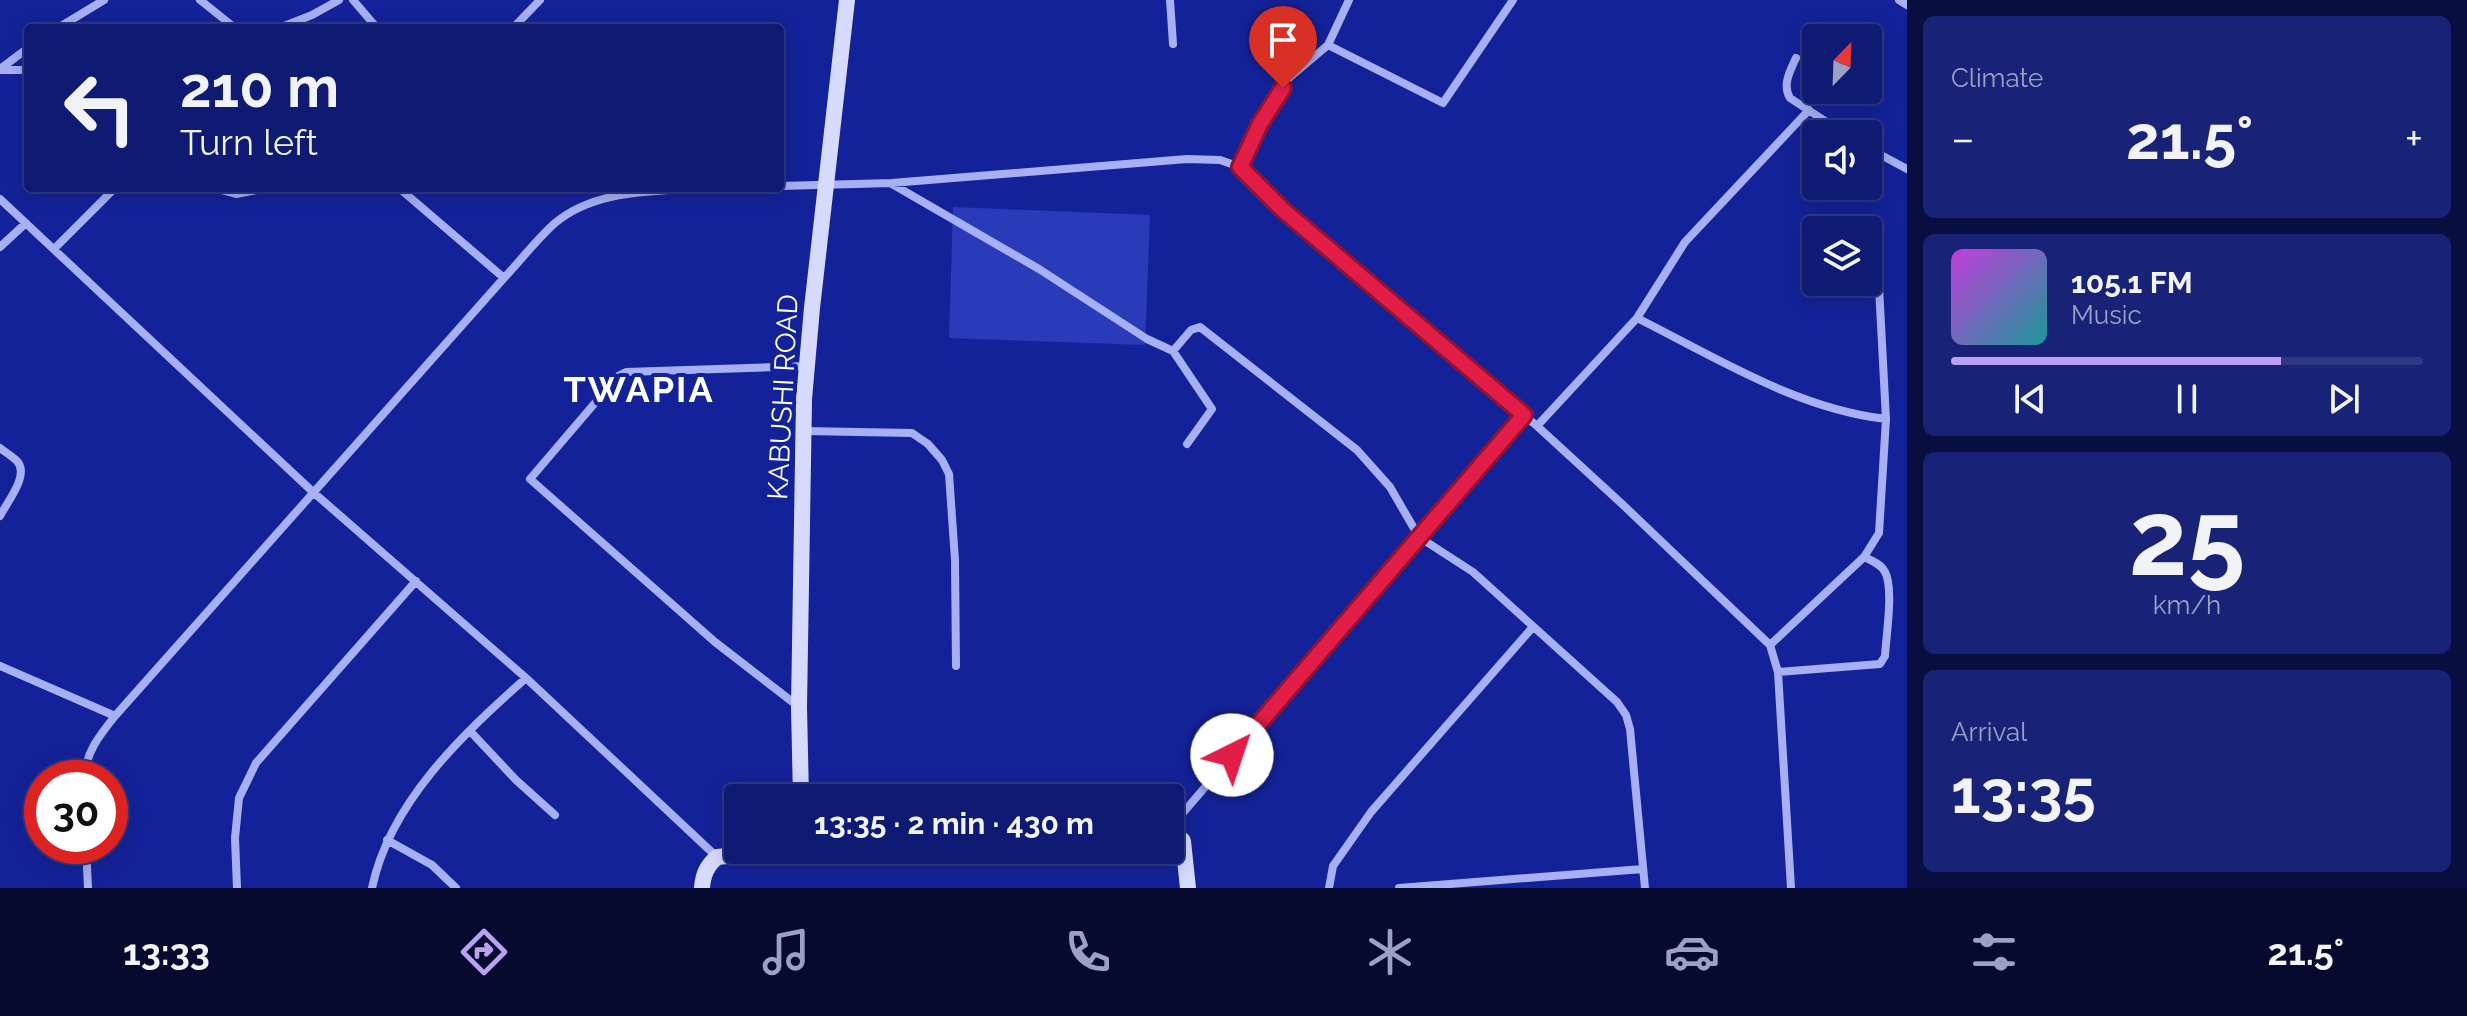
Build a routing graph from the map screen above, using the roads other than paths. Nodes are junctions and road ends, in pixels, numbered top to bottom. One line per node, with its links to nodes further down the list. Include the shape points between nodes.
1 (104, 0): 12 (street)
2 (200, 0): 13 (street)
3 (339, 0): 14 (street)
4 (353, 0): 15 (street)
5 (540, 0): 16 (street)
6 (847, 0): 30 (main road, KABUSHI ROAD)
7 (1170, 0): 17 (street)
8 (1349, 0): 18 (street)
9 (1513, 0): 18 (street, via 1443,103)
10 (1899, 0): 11 (street)
11 (1907, 5)
12 (65, 24)
13 (230, 24)
14 (289, 24)
15 (374, 24)
16 (517, 24)
17 (1173, 44)
18 (1328, 45): 26 (street, via 1289,78)
19 (24, 51): 21 (street)
20 (1796, 58): 23 (street, via 1786,92)
21 (0, 69): 22 (street)
22 (24, 70)
23 (1809, 110): 24 (street); 40 (street, via 1685,242)
24 (1824, 120)
25 (1882, 156): 27 (street)
26 (1240, 167): 28 (street, via 1187,159); 43 (street, via 1282,209)
27 (1907, 169)
28 (892, 183): 30 (street); 41 (street)
29 (784, 186): 30 (street)
30 (827, 186): 42 (main road, KABUSHI ROAD)
31 (111, 192): 37 (street)
32 (404, 192): 38 (street)
33 (653, 192): 38 (street, via 583,205 556,222)
34 (0, 199): 35 (street)
35 (26, 223): 36 (street); 37 (street)
36 (0, 247)
37 (54, 249): 49 (street)
38 (504, 278): 49 (street)
39 (1879, 296): 44 (street)
40 (1637, 318): 44 (street, via 1795,395); 45 (street)
41 (1173, 351): 47 (street, via 1212,409); 51 (street, via 1194,327 1204,330 1357,450 1390,487)
42 (807, 366): 46 (main road, KABUSHI ROAD); 60 (street, via 626,372 530,479 715,642)
43 (1524, 415): 45 (street); 51 (street)
44 (1886, 419): 52 (street, via 1879,533)
45 (1537, 426): 55 (street)
46 (804, 431): 57 (street, via 912,433 942,460 951,484); 60 (main road, KABUSHI ROAD)
47 (1187, 444)
48 (0, 448): 50 (street, via 17,461 21,477)
49 (313, 492): 53 (street); 61 (street)
50 (0, 516)
51 (1419, 537): 54 (street, via 1473,572); 65 (street)
52 (1864, 557): 55 (street); 58 (street, via 1878,564 1888,584 1885,656 1880,664)
53 (416, 581): 59 (street); 74 (street, via 256,763 239,798)
54 (1532, 628): 72 (street, via 1626,715); 79 (street, via 1371,812 1333,866)
55 (1770, 645): 58 (street)
56 (0, 666): 61 (street)
57 (956, 666)
58 (1778, 672): 82 (street)
59 (526, 678): 62 (street); 70 (street)
60 (799, 707): 64 (main road, KABUSHI ROAD)
61 (115, 716): 63 (street)
62 (470, 731): 66 (street); 67 (street, via 417,792)
63 (86, 760)
64 (801, 784)
65 (1184, 812)
66 (555, 815)
67 (387, 840): 75 (street); 76 (street, via 432,865)
68 (1184, 850): 78 (main road)
69 (724, 856): 70 (main road)
70 (717, 857): 77 (main road, via 708,865)
71 (87, 864): 73 (street)
72 (1643, 869): 80 (street); 81 (street)
73 (88, 888)
74 (237, 888)
75 (372, 888)
76 (456, 888)
77 (702, 888)
78 (1188, 888)
79 (1329, 888)
80 (1399, 888)
81 (1645, 888)
82 (1791, 888)

